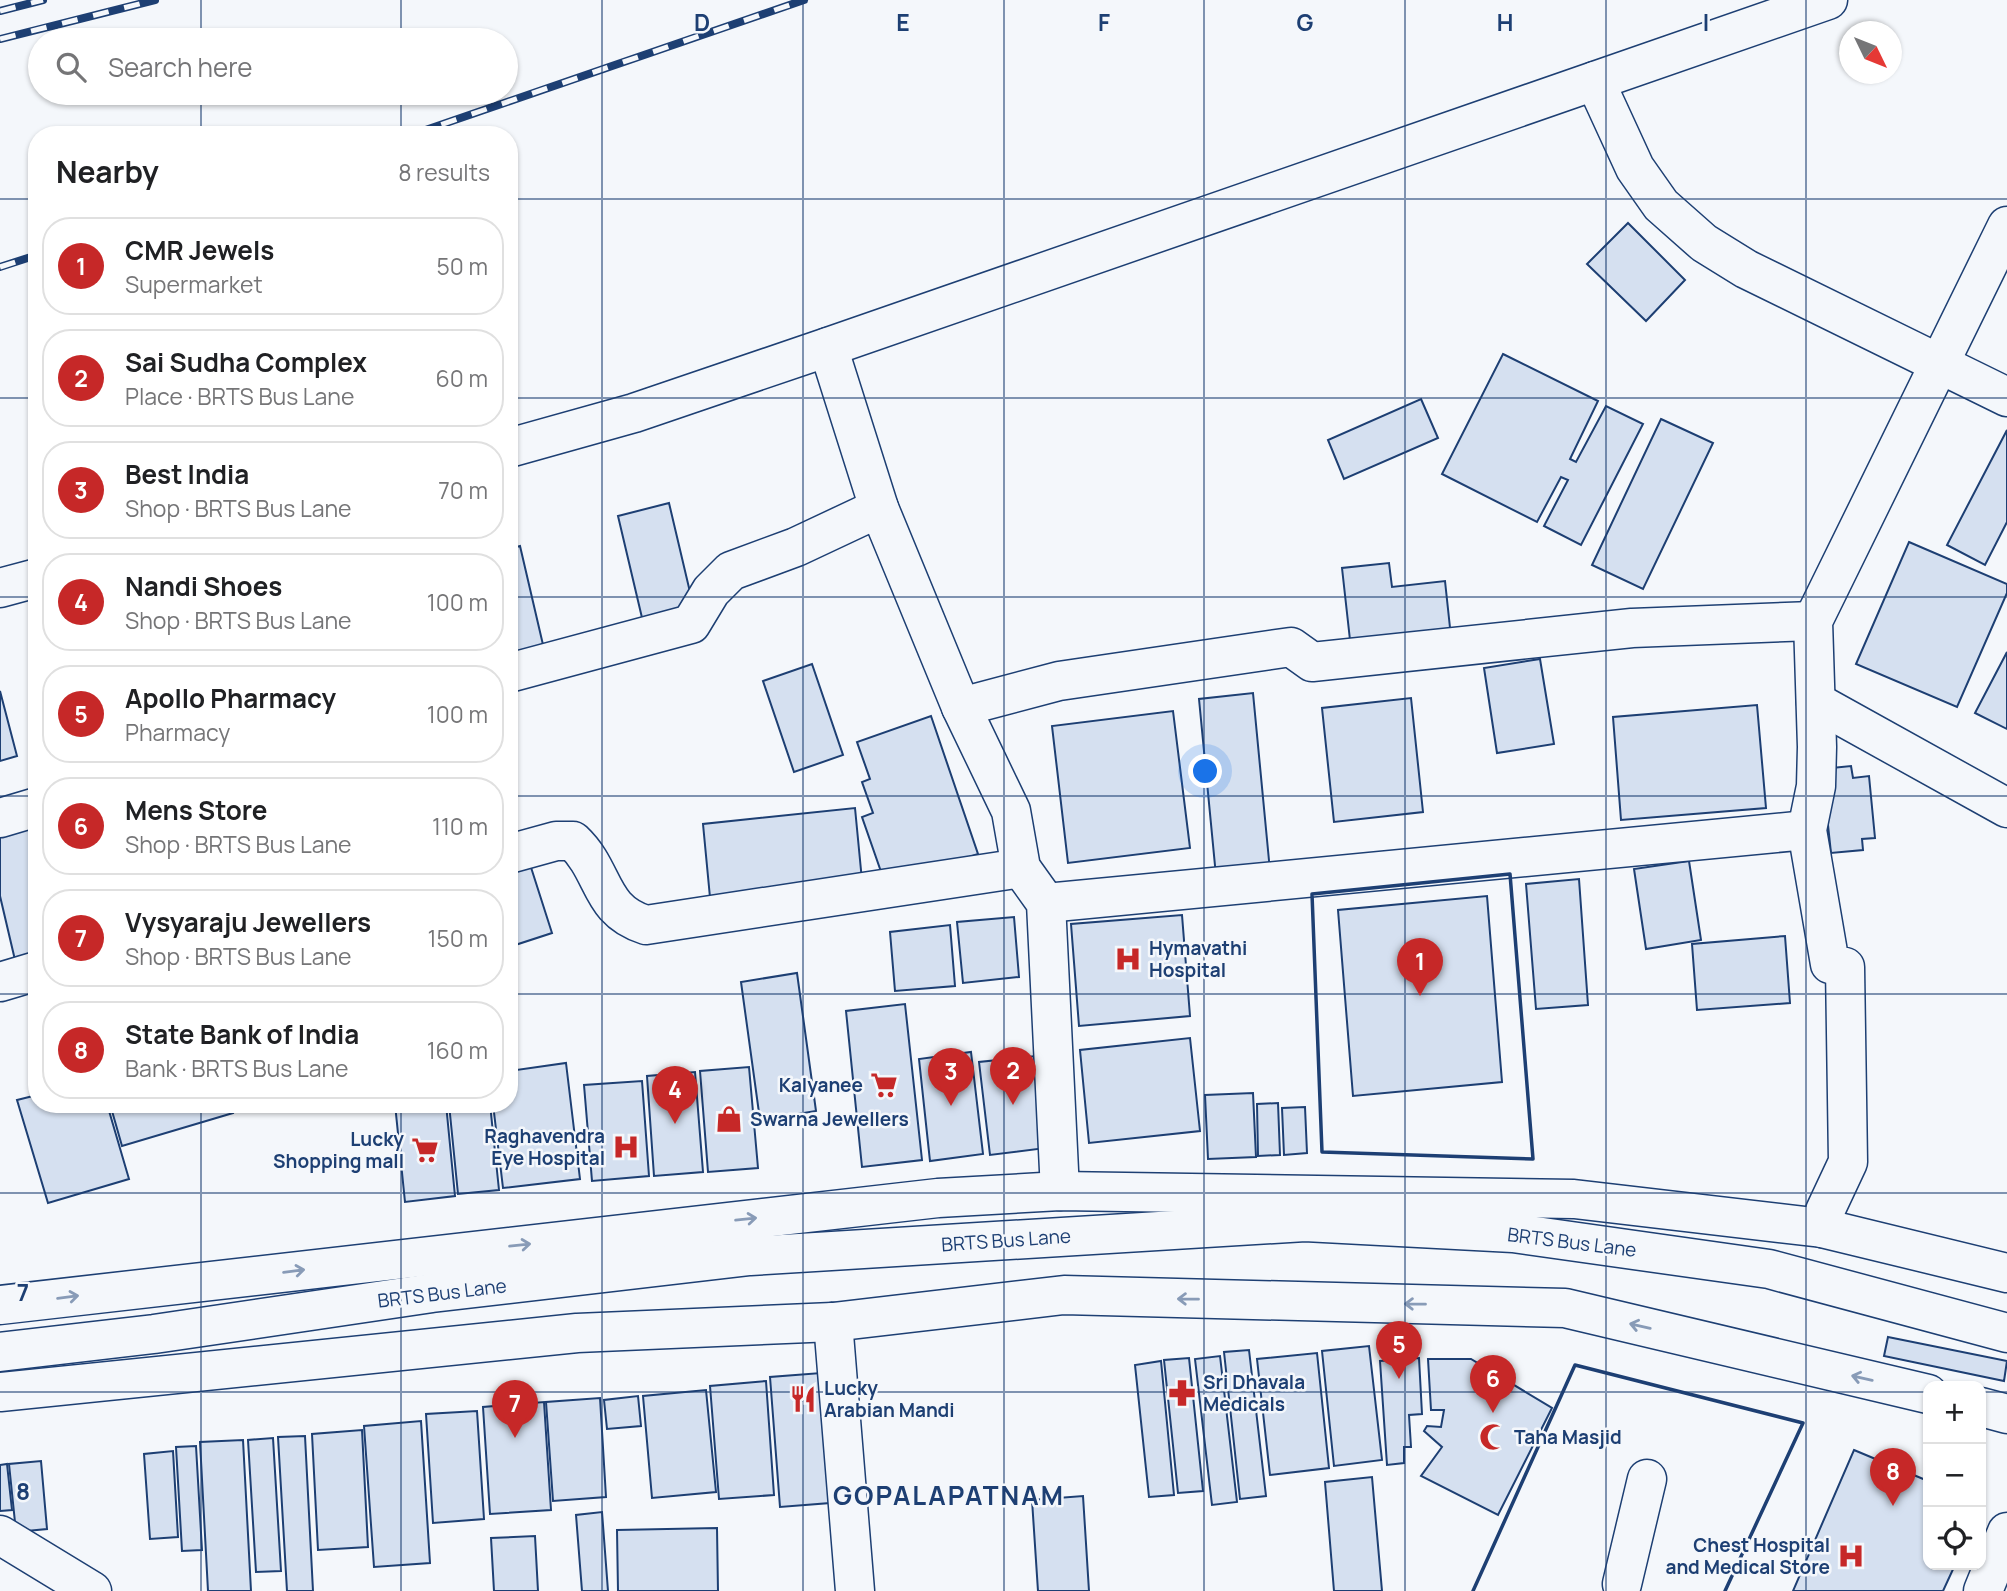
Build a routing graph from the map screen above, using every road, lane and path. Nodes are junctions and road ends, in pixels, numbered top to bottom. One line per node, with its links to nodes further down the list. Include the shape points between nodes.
1 (1828, 0): 2 (main road)
2 (1595, 81): 4 (main road); 5 (main road, via 1634,167 1661,205 1704,243 1746,269)
3 (2007, 226): 5 (main road)
4 (828, 347): 7 (main road); 8 (main road)
5 (1940, 363): 6 (main road); 11 (main road)
6 (2007, 397)
7 (518, 445)
8 (879, 508): 12 (main road, via 731,571 691,624); 14 (main road)
9 (28, 580): 10 (main road)
10 (0, 588)
11 (1813, 621): 13 (main road); 14 (main road, via 1632,628 1312,662 1291,647 1059,681)
12 (518, 671)
13 (1816, 702): 15 (main road); 18 (main road, via 1816,786)
14 (961, 707): 20 (main road, via 1011,811)
15 (2007, 808)
16 (28, 810): 17 (main road)
17 (0, 818)
18 (1807, 830): 21 (main road); 25 (main road, via 1830,964 1845,967 1848,1162)
19 (518, 852): 20 (main road, via 573,841 587,854 611,902 626,919 646,925)
20 (1021, 868): 21 (main road)
21 (1046, 904): 24 (main road)
22 (28, 974): 23 (main road)
23 (0, 982)
24 (1060, 1191): 25 (main road, via 1574,1199); 27 (main road, one-way to 24, via 938,1198)
25 (1822, 1228): 26 (main road)
26 (2007, 1273)
27 (0, 1305)
28 (833, 1322): 31 (main road, via 577,1333); 32 (main road, one-way to 28, via 1565,1308 1064,1295); 40 (main road)
29 (2007, 1333): 30 (main road, BRTS Bus Lane, via 1769,1269 1513,1233 1305,1222 750,1256 432,1293)
30 (0, 1352)
31 (0, 1392)
32 (1923, 1393)
33 (1986, 1408): 34 (main road)
34 (2007, 1414)
35 (1647, 1479): 38 (main road)
36 (2007, 1532): 41 (main road)
37 (0, 1535): 39 (main road)
38 (1622, 1584)
39 (92, 1591)
40 (855, 1591)
41 (1983, 1591)

